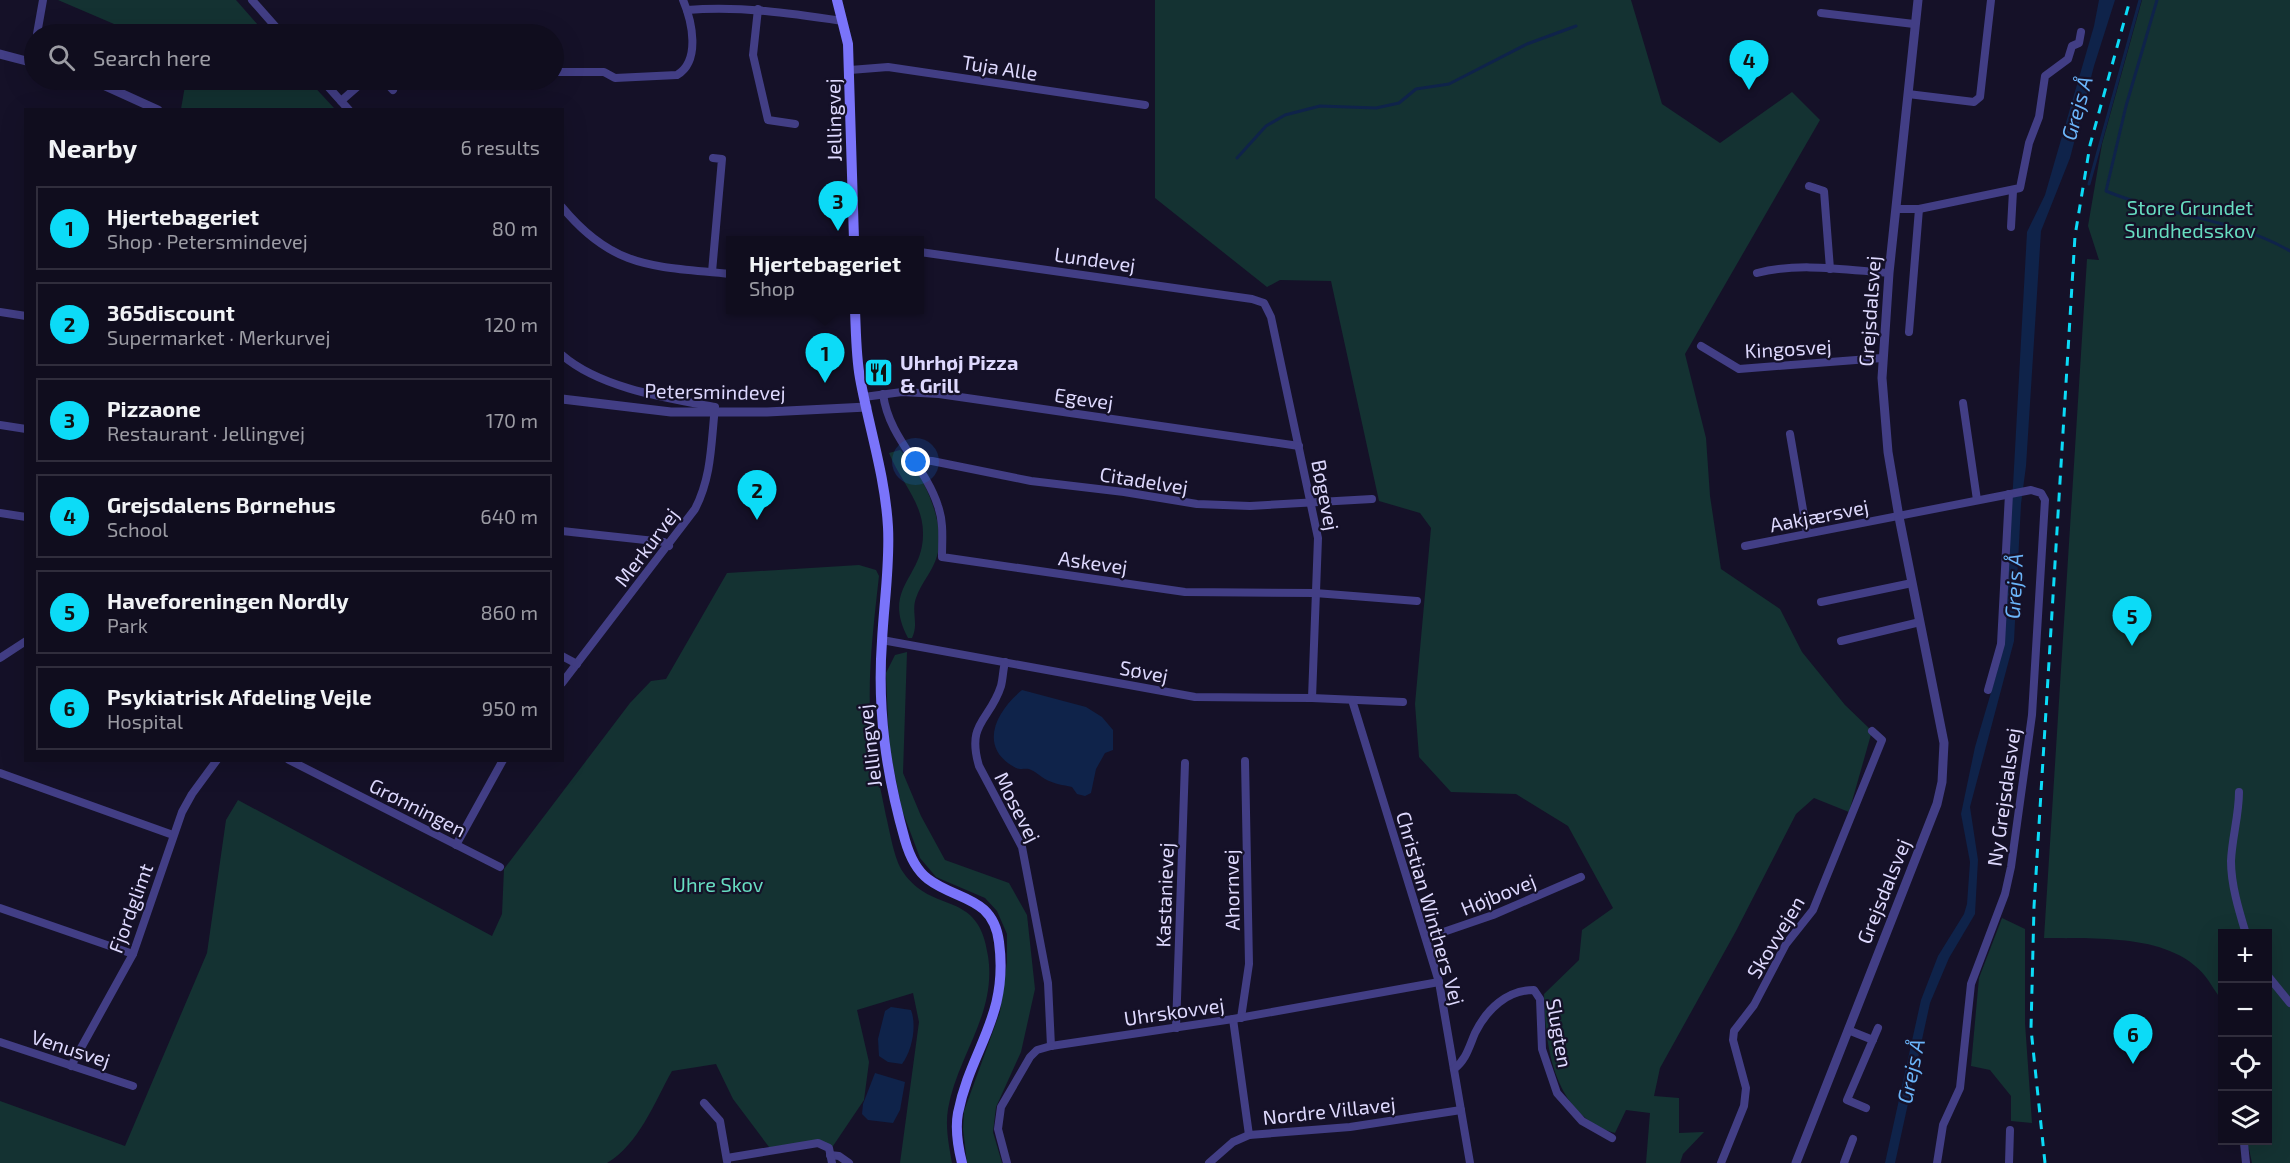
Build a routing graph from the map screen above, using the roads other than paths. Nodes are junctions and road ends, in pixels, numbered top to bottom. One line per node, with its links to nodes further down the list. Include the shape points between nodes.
1 (43, 0): 11 (street)
2 (252, 0): 12 (street)
3 (682, 0): 8 (street)
4 (837, 0): 10 (main road, Jellingvej)
5 (1917, 0): 13 (street, Grejsdalsvej)
6 (1991, 0): 22 (street, via 1980,97 1974,102)
7 (758, 9): 8 (street); 10 (street); 27 (street, via 753,55 768,120)
8 (687, 10): 18 (street, via 693,46 690,62 677,75 615,78 604,72)
9 (1821, 13): 13 (street)
10 (843, 21): 17 (main road, Jellingvej)
11 (39, 24)
12 (273, 24)
13 (1914, 24): 22 (street, Grejsdalsvej)
14 (2081, 32): 30 (street, via 2068,59 2045,76 2039,117 2020,188)
15 (0, 54): 16 (street)
16 (24, 60)
17 (850, 70): 24 (street, Tuja Alle, via 888,66); 35 (main road, Jellingvej)
18 (564, 72)
19 (114, 90): 25 (street)
20 (331, 90): 23 (street)
21 (353, 90): 23 (street)
22 (1908, 94): 32 (street, Grejsdalsvej)
23 (341, 101): 26 (street)
24 (1145, 105)
25 (154, 108)
26 (347, 108)
27 (795, 124)
28 (713, 158): 38 (street, via 722,159)
29 (1809, 186): 37 (street, via 1824,191)
30 (2013, 191): 33 (street); 34 (street)
31 (564, 209): 38 (street, via 582,230 625,258)
32 (1896, 209): 33 (street); 40 (street, Grejsdalsvej)
33 (1919, 209): 46 (street)
34 (2011, 227)
35 (854, 236)
36 (924, 253): 42 (street, Lundevej, via 1151,283)
37 (1830, 268): 39 (street); 40 (street)
38 (712, 272): 41 (street)
39 (1757, 273)
40 (1889, 273): 49 (street, Grejsdalsvej)
41 (726, 274)
42 (1264, 303): 58 (street, Bøgevej, via 1271,317)
43 (0, 312): 45 (street)
44 (855, 314): 52 (main road, Jellingvej)
45 (24, 316)
46 (1909, 332)
47 (1701, 346): 49 (street, Kingosvej, via 1739,369)
48 (564, 356): 54 (street, via 589,373 642,391 715,407)
49 (1882, 358): 65 (street, Grejsdalsvej, via 1884,420)
50 (883, 394): 52 (street, Egevej); 58 (street, Egevej, via 939,394); 59 (street, Askevej, via 890,426)
51 (564, 399): 54 (street, Petersmindevej)
52 (865, 402): 54 (street, Petersmindevej); 76 (main road, Jellingvej, via 879,455 888,525)
53 (1962, 403): 62 (street)
54 (714, 413): 69 (street, Merkurvej, via 711,467 704,491)
55 (0, 425): 56 (street)
56 (24, 429)
57 (1790, 434): 68 (street)
58 (1299, 446): 63 (street, Bøgevej)
59 (914, 460): 63 (street, Citadelvej, via 1197,504 1250,506); 72 (street, Askevej, via 943,522 942,557 1185,592)
60 (2010, 494): 62 (street, Ny Grejsdalsvej); 84 (street, via 2001,637); 135 (street, Ny Grejsdalsvej, via 2037,491 2045,500 2032,715 2011,867 2005,894 1971,984 1960,1088 1943,1125)
61 (1372, 499): 63 (street, Citadelvej)
62 (1977, 500): 65 (street, Ny Grejsdalsvej)
63 (1311, 501): 72 (street, Bøgevej, via 1318,538)
64 (0, 513): 66 (street)
65 (1899, 517): 68 (street, Aakjærsvej); 71 (street, Grejsdalsvej)
66 (24, 518)
67 (564, 531): 69 (street, via 664,542)
68 (1807, 533): 70 (street, Aakjærsvej)
69 (669, 546): 82 (street, Merkurvej)
70 (1745, 546)
71 (1912, 583): 74 (street); 75 (street, Grejsdalsvej)
72 (1315, 593): 73 (street, Askevej); 85 (street, Bøgevej)
73 (1417, 601)
74 (1821, 602)
75 (1920, 622): 77 (street); 110 (street, Grejsdalsvej, via 1944,742 1942,782)
76 (882, 640): 81 (street, Søvej); 128 (main road, Jellingvej, via 887,772 911,856 928,879 970,899 987,912 999,938 1002,972 996,1009 958,1113)
77 (1841, 641)
78 (24, 642): 80 (street)
79 (564, 657): 82 (street)
80 (0, 658)
81 (1005, 662): 85 (street, Søvej, via 1195,697); 113 (street, Mosevej, via 1000,688 976,730 975,754 1022,847 1048,984)
82 (577, 664): 83 (street, Merkurvej)
83 (564, 680)
84 (1988, 690)
85 (1312, 698): 86 (street, Søvej)
86 (1352, 700): 87 (street, Søvej); 102 (street, Christian Winthers Vej)
87 (1403, 702)
88 (1872, 731): 132 (street, Skovvejen, via 1882,740 1813,910 1795,930 1754,1005 1734,1031 1746,1088 1743,1106)
89 (1245, 761): 107 (street, Ahornvej, via 1248,964)
90 (216, 762): 96 (street, Fjordglimt, via 192,794)
91 (293, 762): 97 (street, Grønningen)
92 (502, 762): 97 (street)
93 (1185, 762): 108 (street, Kastanievej)
94 (0, 773): 96 (street)
95 (2239, 792): 101 (street, via 2231,860)
96 (173, 835): 103 (street, Fjordglimt)
97 (456, 845): 98 (street, Grønningen)
98 (500, 867)
99 (1581, 877): 102 (street, Højbovej, via 1493,915)
100 (0, 908): 103 (street)
101 (2245, 929)
102 (1426, 938): 105 (street, Christian Winthers Vej)
103 (133, 954): 114 (street, Fjordglimt)
104 (2272, 981): 106 (street)
105 (1439, 982): 107 (street, Uhrskovvej); 115 (street, Christian Winthers Vej)
106 (2290, 1003)
107 (1237, 1018): 108 (street, Uhrskovvej); 121 (street, Ahornvej)
108 (1176, 1028): 113 (street, Uhrskovvej)
109 (1878, 1028): 111 (street)
110 (1848, 1030): 111 (street); 133 (street, Grejsdalsvej)
111 (1873, 1040): 118 (street, via 1847,1100)
112 (0, 1042): 114 (street, Venusvej)
113 (1051, 1046): 129 (street, Uhrskovvej, via 1030,1057 1001,1107 998,1129)
114 (71, 1066): 116 (street, Venusvej)
115 (1454, 1069): 119 (street, Christian Winthers Vej); 122 (street, Slugten, via 1463,1062 1477,1029 1503,998 1534,990 1540,999 1542,1049 1557,1093 1582,1121)
116 (133, 1086)
117 (705, 1103): 126 (street, via 720,1121)
118 (1866, 1108)
119 (1461, 1110): 121 (street, Nordre Villavej, via 1350,1127); 131 (street, Christian Winthers Vej)
120 (2010, 1130): 136 (street)
121 (1249, 1135): 130 (street, Nordre Villavej, via 1233,1142)
122 (1612, 1138)
123 (1853, 1139): 134 (street)
124 (2244, 1145): 137 (street)
125 (831, 1159): 126 (street, via 829,1148 818,1143); 127 (street, via 839,1156)
126 (727, 1161)
127 (849, 1163)
128 (962, 1163)
129 (1007, 1163)
130 (1209, 1163)
131 (1470, 1163)
132 (1720, 1163)
133 (1796, 1163)
134 (1844, 1163)
135 (1937, 1163)
136 (2009, 1163)
137 (2246, 1163)

